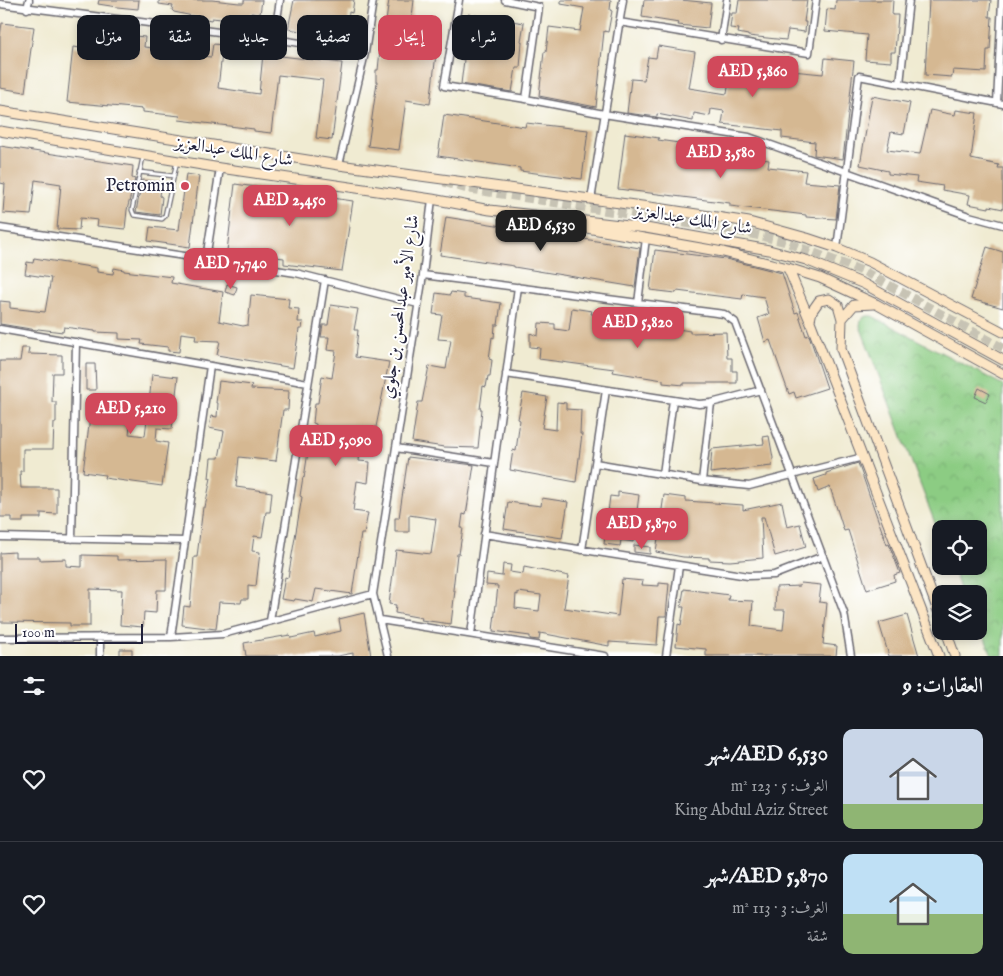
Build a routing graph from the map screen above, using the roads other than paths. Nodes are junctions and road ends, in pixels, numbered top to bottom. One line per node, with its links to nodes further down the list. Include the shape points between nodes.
1 (29, 0): 12 (street)
2 (280, 0): 13 (street)
3 (373, 0): 16 (street)
4 (458, 0): 20 (street, via 444,86)
5 (505, 0): 20 (street, via 539,7)
6 (623, 0): 14 (street)
7 (727, 0): 17 (street)
8 (816, 0): 17 (street, via 809,53)
9 (910, 0): 19 (street)
10 (1002, 0): 21 (street)
11 (0, 4): 12 (street)
12 (27, 9): 15 (street)
13 (278, 15)
14 (619, 22): 17 (street); 23 (street)
15 (220, 32)
16 (368, 33)
17 (721, 40)
18 (363, 60): 27 (street)
19 (900, 84): 21 (street); 29 (street, via 860,76)
20 (526, 99): 23 (street)
21 (1000, 103)
22 (0, 111): 27 (street, شارع الملك عبدالعزيز)
23 (604, 114): 29 (street, via 749,137); 33 (street)
24 (0, 131): 25 (street, شارع الملك عبدالعزيز)
25 (144, 154): 26 (street, شارع الملك عبدالعزيز); 30 (lane)
26 (178, 160): 28 (street, شارع الملك عبدالعزيز); 31 (lane)
27 (339, 165): 33 (street, شارع الملك عبدالعزيز)
28 (220, 168): 32 (street, شارع الملك عبدالعزيز); 39 (street)
29 (846, 171): 35 (street, via 969,216); 38 (street)
30 (139, 172): 31 (lane); 31 (lane, via 132,210 134,215 162,219)
31 (174, 176)
32 (432, 199): 34 (street, شارع الملك عبدالعزيز); 41 (street, شارع الأمير عبدالمحسن بن جلوي)
33 (591, 200): 38 (street, شارع الملك عبدالعزيز, via 749,222)
34 (490, 210): 37 (street); 52 (street, شارع الملك عبدالعزيز, via 646,228 736,243 806,260 864,284)
35 (1003, 225)
36 (0, 228): 39 (street)
37 (646, 238): 40 (street); 44 (street)
38 (837, 248): 50 (street, شارع الملك عبدالعزيز)
39 (206, 259): 42 (street)
40 (788, 268): 46 (street, via 820,278); 48 (street)
41 (423, 275): 43 (street); 45 (street, شارع الأمير عبدالمحسن بن جلوي)
42 (325, 280): 45 (street); 56 (street)
43 (518, 287): 44 (street); 54 (street)
44 (638, 303): 58 (street, via 724,314 735,322)
45 (418, 304): 61 (street, شارع الأمير عبدالمحسن بن جلوي)
46 (876, 304): 47 (street, via 854,305); 55 (street)
47 (842, 319): 48 (street, via 838,305 829,298 819,301); 76 (street, via 841,349)
48 (810, 321): 62 (street)
49 (0, 329): 51 (street)
50 (1003, 332)
51 (76, 342): 53 (street); 70 (street)
52 (1003, 360)
53 (210, 366): 56 (street); 71 (street)
54 (506, 374): 57 (street); 63 (street)
55 (1003, 374)
56 (308, 383): 78 (street)
57 (606, 390): 59 (street); 64 (street)
58 (761, 390): 60 (street); 66 (street)
59 (673, 400): 60 (street); 65 (street)
60 (711, 403): 67 (street)
61 (396, 448): 63 (street); 75 (street, شارع الأمير عبدالمحسن بن جلوي)
62 (863, 457): 66 (street); 89 (street)
63 (494, 463): 68 (street)
64 (595, 464): 65 (street); 72 (street)
65 (663, 474): 67 (street)
66 (792, 475): 67 (street, via 749,486); 73 (street)
67 (702, 481)
68 (484, 534): 72 (street); 79 (street)
69 (0, 537): 70 (street)
70 (72, 539): 71 (street)
71 (185, 542): 81 (street)
72 (582, 550): 74 (street)
73 (823, 556): 74 (street, via 774,575 748,576); 88 (street, via 844,613)
74 (680, 566): 87 (street)
75 (374, 594): 77 (street, شارع الأمير عبدالمحسن بن جلوي); 78 (street)
76 (932, 595)
77 (380, 620): 79 (street); 85 (street, شارع الأمير عبدالمحسن بن جلوي)
78 (270, 621): 81 (street, via 223,634)
79 (471, 634): 86 (street)
80 (100, 637): 81 (street); 82 (street); 84 (street)
81 (171, 637)
82 (0, 638)
83 (949, 640): 90 (street)
84 (100, 656)
85 (388, 656)
86 (605, 656)
87 (666, 656)
88 (852, 656)
89 (939, 656)
90 (955, 656)

